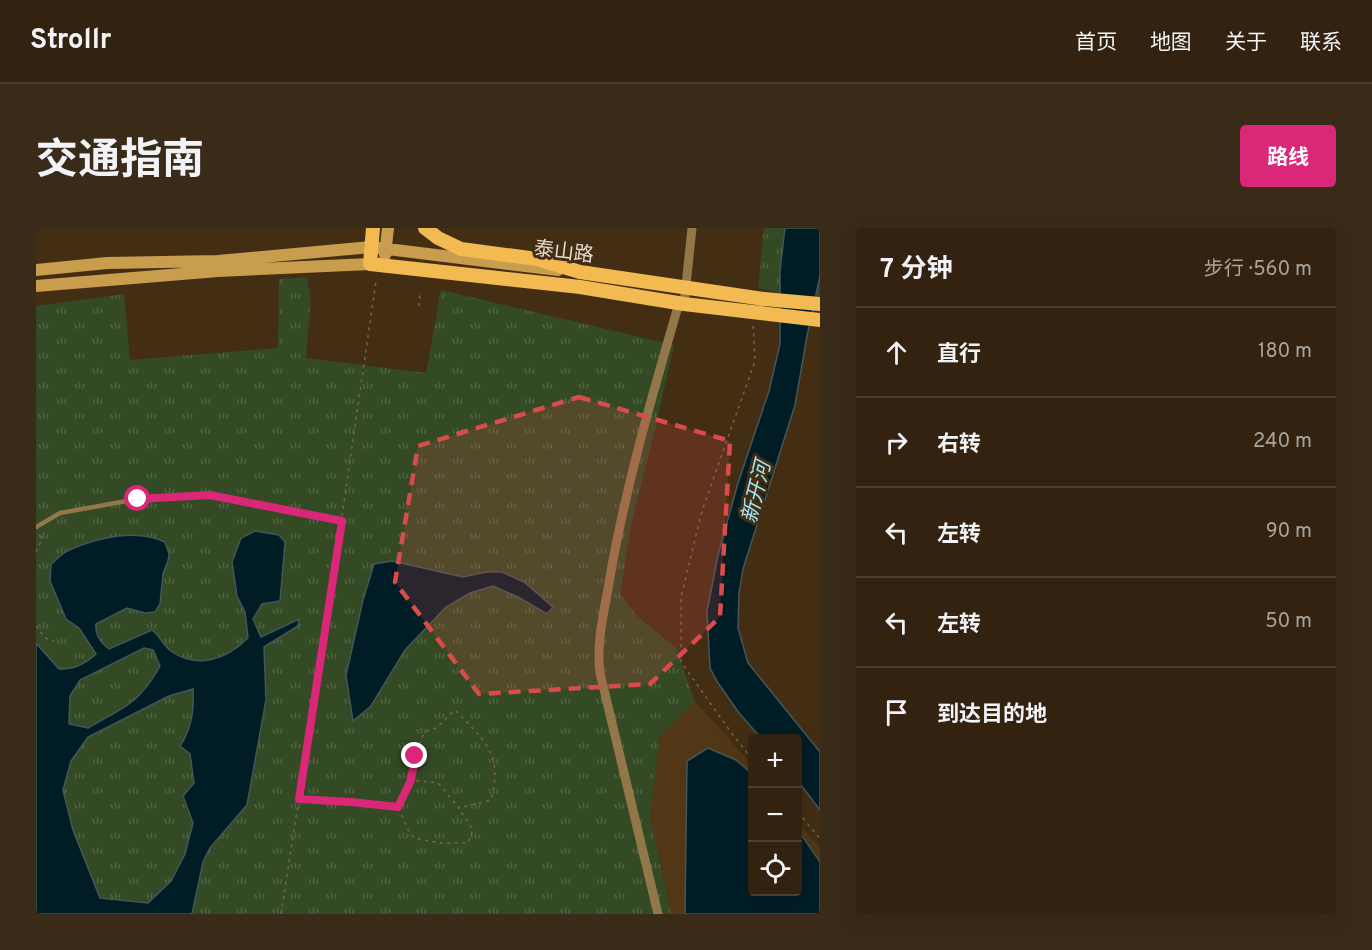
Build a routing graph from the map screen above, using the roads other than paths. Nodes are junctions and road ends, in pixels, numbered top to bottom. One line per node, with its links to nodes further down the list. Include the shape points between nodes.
1 (373, 228): 5 (main road)
2 (388, 228): 6 (main road)
3 (425, 228): 10 (main road, via 461,249 537,259)
4 (692, 228): 12 (street)
5 (371, 247): 6 (main road, 泰山路); 7 (main road); 9 (main road, 泰山路, via 218,261 106,263)
6 (386, 248): 8 (main road); 10 (main road, 泰山路)
7 (370, 264): 8 (main road, 泰山路); 11 (main road, 泰山路, via 218,271)
8 (384, 265): 13 (main road, 泰山路, via 580,287)
9 (36, 270)
10 (580, 273): 12 (main road, 泰山路)
11 (36, 286)
12 (686, 289): 13 (street); 14 (main road, 泰山路, bridge)
13 (681, 304): 15 (main road, 泰山路); 18 (street, via 637,450 597,652)
14 (820, 304)
15 (820, 320)
16 (342, 521): 17 (lane, via 210,495 138,499 60,513)
17 (38, 526)
18 (658, 914)

